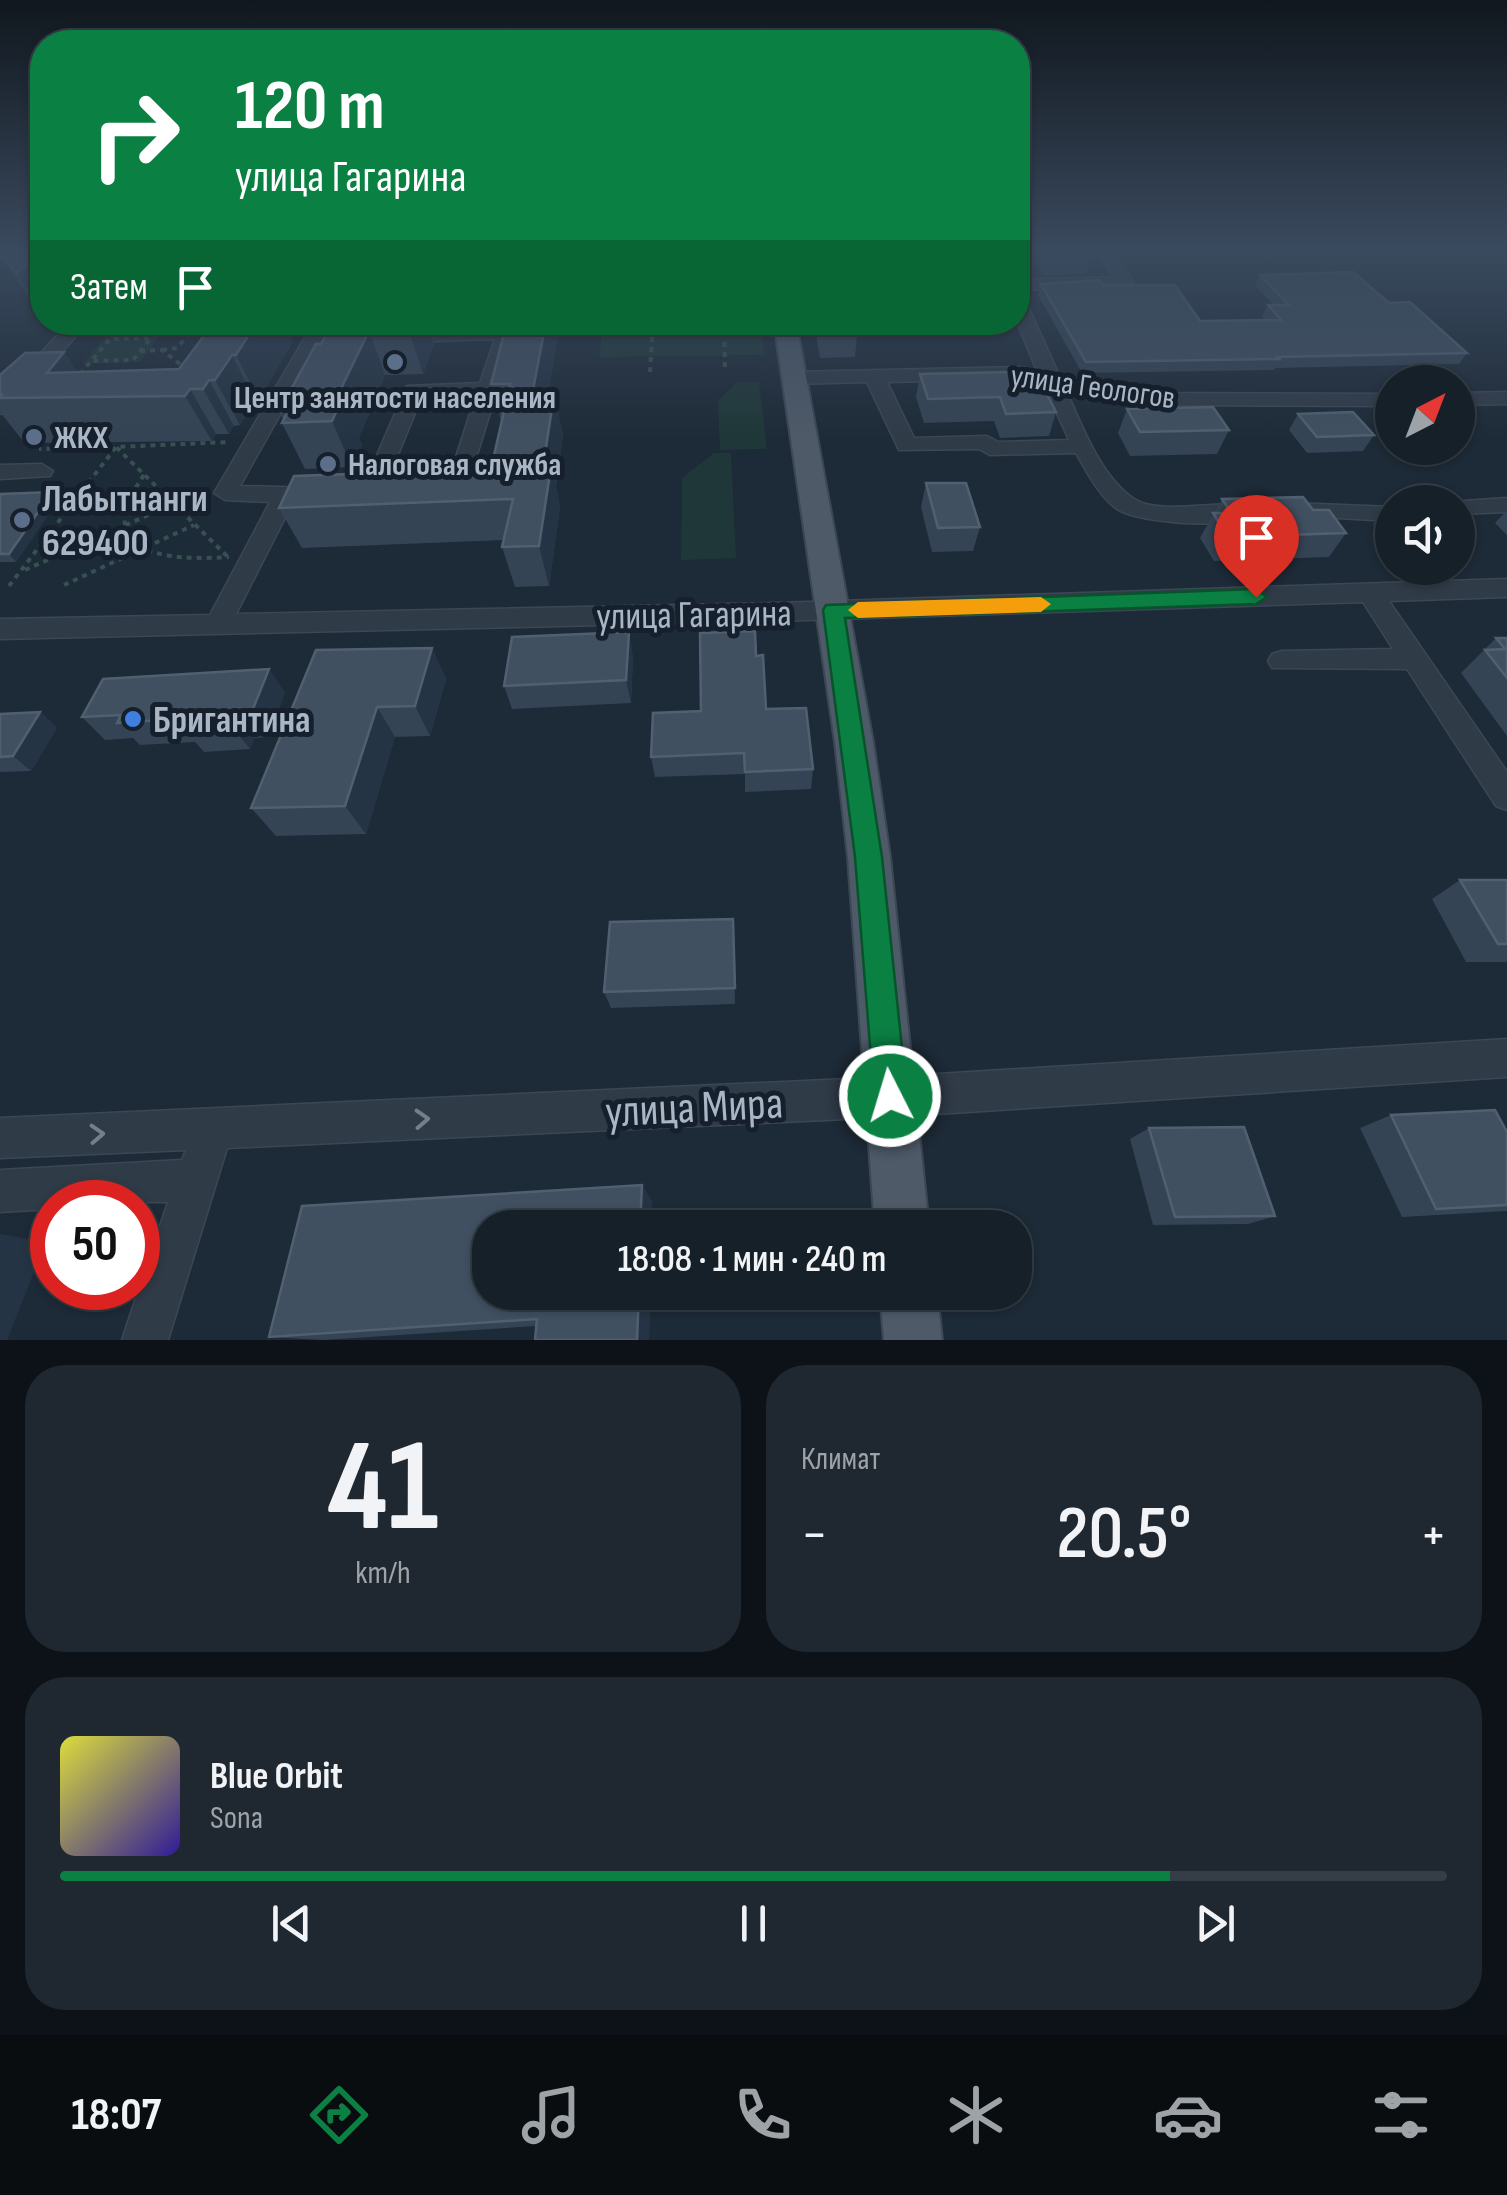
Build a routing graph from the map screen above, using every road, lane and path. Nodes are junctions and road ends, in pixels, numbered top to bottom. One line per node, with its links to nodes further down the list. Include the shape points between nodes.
1 (1030, 330): 21 (street)
2 (68, 335): 22 (street)
3 (117, 335): 12 (path)
4 (189, 335): 13 (path, via 178,348)
5 (316, 335): 30 (street)
6 (357, 335): 7 (street)
7 (410, 335)
8 (505, 335): 25 (street)
9 (652, 335): 16 (path)
10 (725, 335): 17 (path)
11 (780, 335): 20 (main road)
12 (120, 338): 14 (path, via 152,338); 15 (path, via 110,339)
13 (162, 350): 14 (path); 18 (path)
14 (140, 352): 15 (path, via 133,360)
15 (93, 361): 23 (path)
16 (650, 372)
17 (726, 372)
18 (196, 376)
19 (874, 376): 20 (street, улица Геологов); 21 (street, улица Геологов); 31 (street, via 907,445)
20 (793, 378): 52 (main road)
21 (1052, 378): 28 (street, улица Геологов, via 1144,398); 31 (street)
22 (25, 382): 23 (street); 24 (street); 29 (street)
23 (72, 382)
24 (0, 383)
25 (488, 389): 36 (street, via 456,492); 37 (street, via 414,390 363,494)
26 (1507, 398): 27 (street)
27 (1475, 399)
28 (1375, 400)
29 (0, 408)
30 (257, 441): 32 (path); 37 (street, via 224,493)
31 (1082, 446): 41 (street, via 1124,504 1150,512)
32 (116, 447): 33 (path); 35 (path); 47 (path)
33 (40, 460): 34 (street)
34 (0, 472)
35 (144, 475): 38 (path); 43 (path, via 125,500)
36 (422, 492)
37 (285, 495): 53 (street)
38 (173, 504): 42 (path); 43 (path)
39 (1507, 505): 40 (street)
40 (1475, 506)
41 (1375, 513)
42 (194, 525): 44 (path); 45 (path)
43 (123, 526): 44 (path); 47 (path)
44 (143, 549): 45 (path, via 184,560); 48 (path)
45 (229, 558): 46 (path)
46 (224, 570)
47 (20, 572): 49 (path)
48 (64, 585)
49 (10, 586)
50 (1507, 588): 51 (street, улица Гагарина)
51 (1370, 593): 52 (street, улица Гагарина); 55 (street)
52 (834, 610): 53 (street, улица Гагарина); 59 (main road, via 869,857)
53 (218, 624): 54 (street, улица Гагарина)
54 (2, 631)
55 (1414, 659): 56 (street); 57 (street)
56 (1282, 662)
57 (1507, 797)
58 (1507, 1058): 59 (street, улица Мира)
59 (890, 1096): 60 (street, улица Мира, one-way to 59); 64 (main road)
60 (214, 1128): 61 (street, улица Мира, one-way to 60); 62 (street)
61 (0, 1138)
62 (196, 1180): 63 (street); 66 (street)
63 (0, 1192)
64 (900, 1210)
65 (910, 1310): 67 (main road)
66 (146, 1340)
67 (913, 1340)

